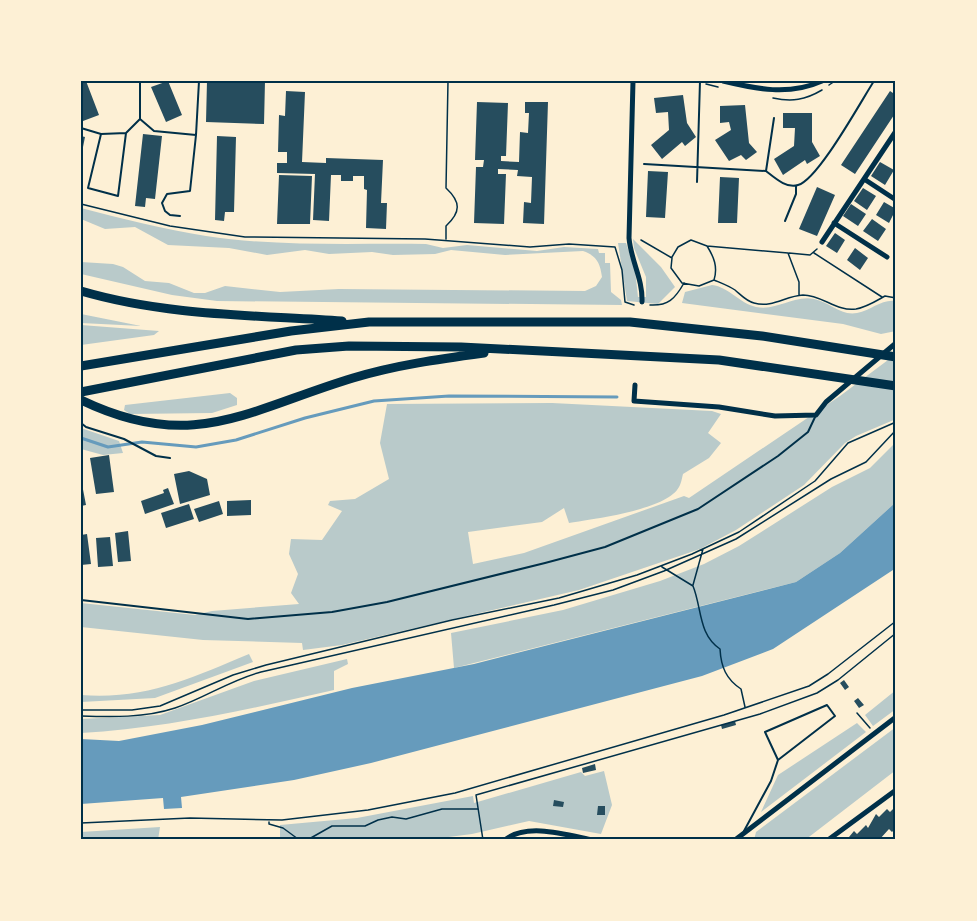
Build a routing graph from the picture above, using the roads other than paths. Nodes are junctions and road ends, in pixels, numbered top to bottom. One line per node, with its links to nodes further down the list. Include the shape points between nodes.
1 (140, 81): 9 (lane)
2 (199, 81): 14 (lane)
3 (633, 81): 28 (street, via 629,238 642,285)
4 (700, 81): 16 (lane)
5 (723, 81): 6 (street, via 758,89 789,90)
6 (822, 81)
7 (874, 81): 20 (lane, via 823,162 808,181)
8 (774, 118): 17 (lane)
9 (140, 119): 11 (lane); 14 (lane, via 154,131)
10 (81, 128): 12 (lane)
11 (126, 133): 12 (lane); 12 (lane, via 118,195 88,188)
12 (101, 134)
13 (895, 134): 18 (street)
14 (196, 135): 22 (lane, via 190,191 167,194 162,202 170,216)
15 (644, 164): 16 (lane)
16 (698, 166): 17 (lane); 19 (lane)
17 (766, 171): 20 (lane, via 781,182)
18 (864, 179): 21 (street); 24 (street)
19 (697, 182)
20 (796, 186): 23 (lane)
21 (896, 200)
22 (180, 216)
23 (785, 221)
24 (834, 223): 25 (street); 26 (street)
25 (822, 242)
26 (887, 257)
27 (81, 291): 29 (highway, via 116,301 206,314)
28 (641, 304)
29 (369, 322): 32 (highway, via 630,322); 33 (highway)
30 (896, 344): 38 (street, via 826,402)
31 (500, 350): 35 (highway, via 719,360); 36 (highway, via 461,346 296,350); 37 (highway, via 403,365 247,415 190,427 134,422)
32 (896, 357)
33 (81, 366)
34 (635, 385): 38 (street, via 634,401 719,407 775,416)
35 (896, 386)
36 (81, 392)
37 (81, 400)
38 (816, 415): 41 (lane, via 808,432 778,456 698,509 605,547 545,563 387,602 332,612 248,619)
39 (81, 423): 40 (lane, via 156,456)
40 (170, 458)
41 (81, 600)
42 (896, 717): 45 (street)
43 (778, 760): 43 (lane, via 835,716 826,705 765,732); 45 (lane, via 771,781)
44 (896, 790): 48 (street)
45 (738, 838)
46 (506, 840): 47 (street, via 514,832)
47 (593, 840)
48 (828, 840)

